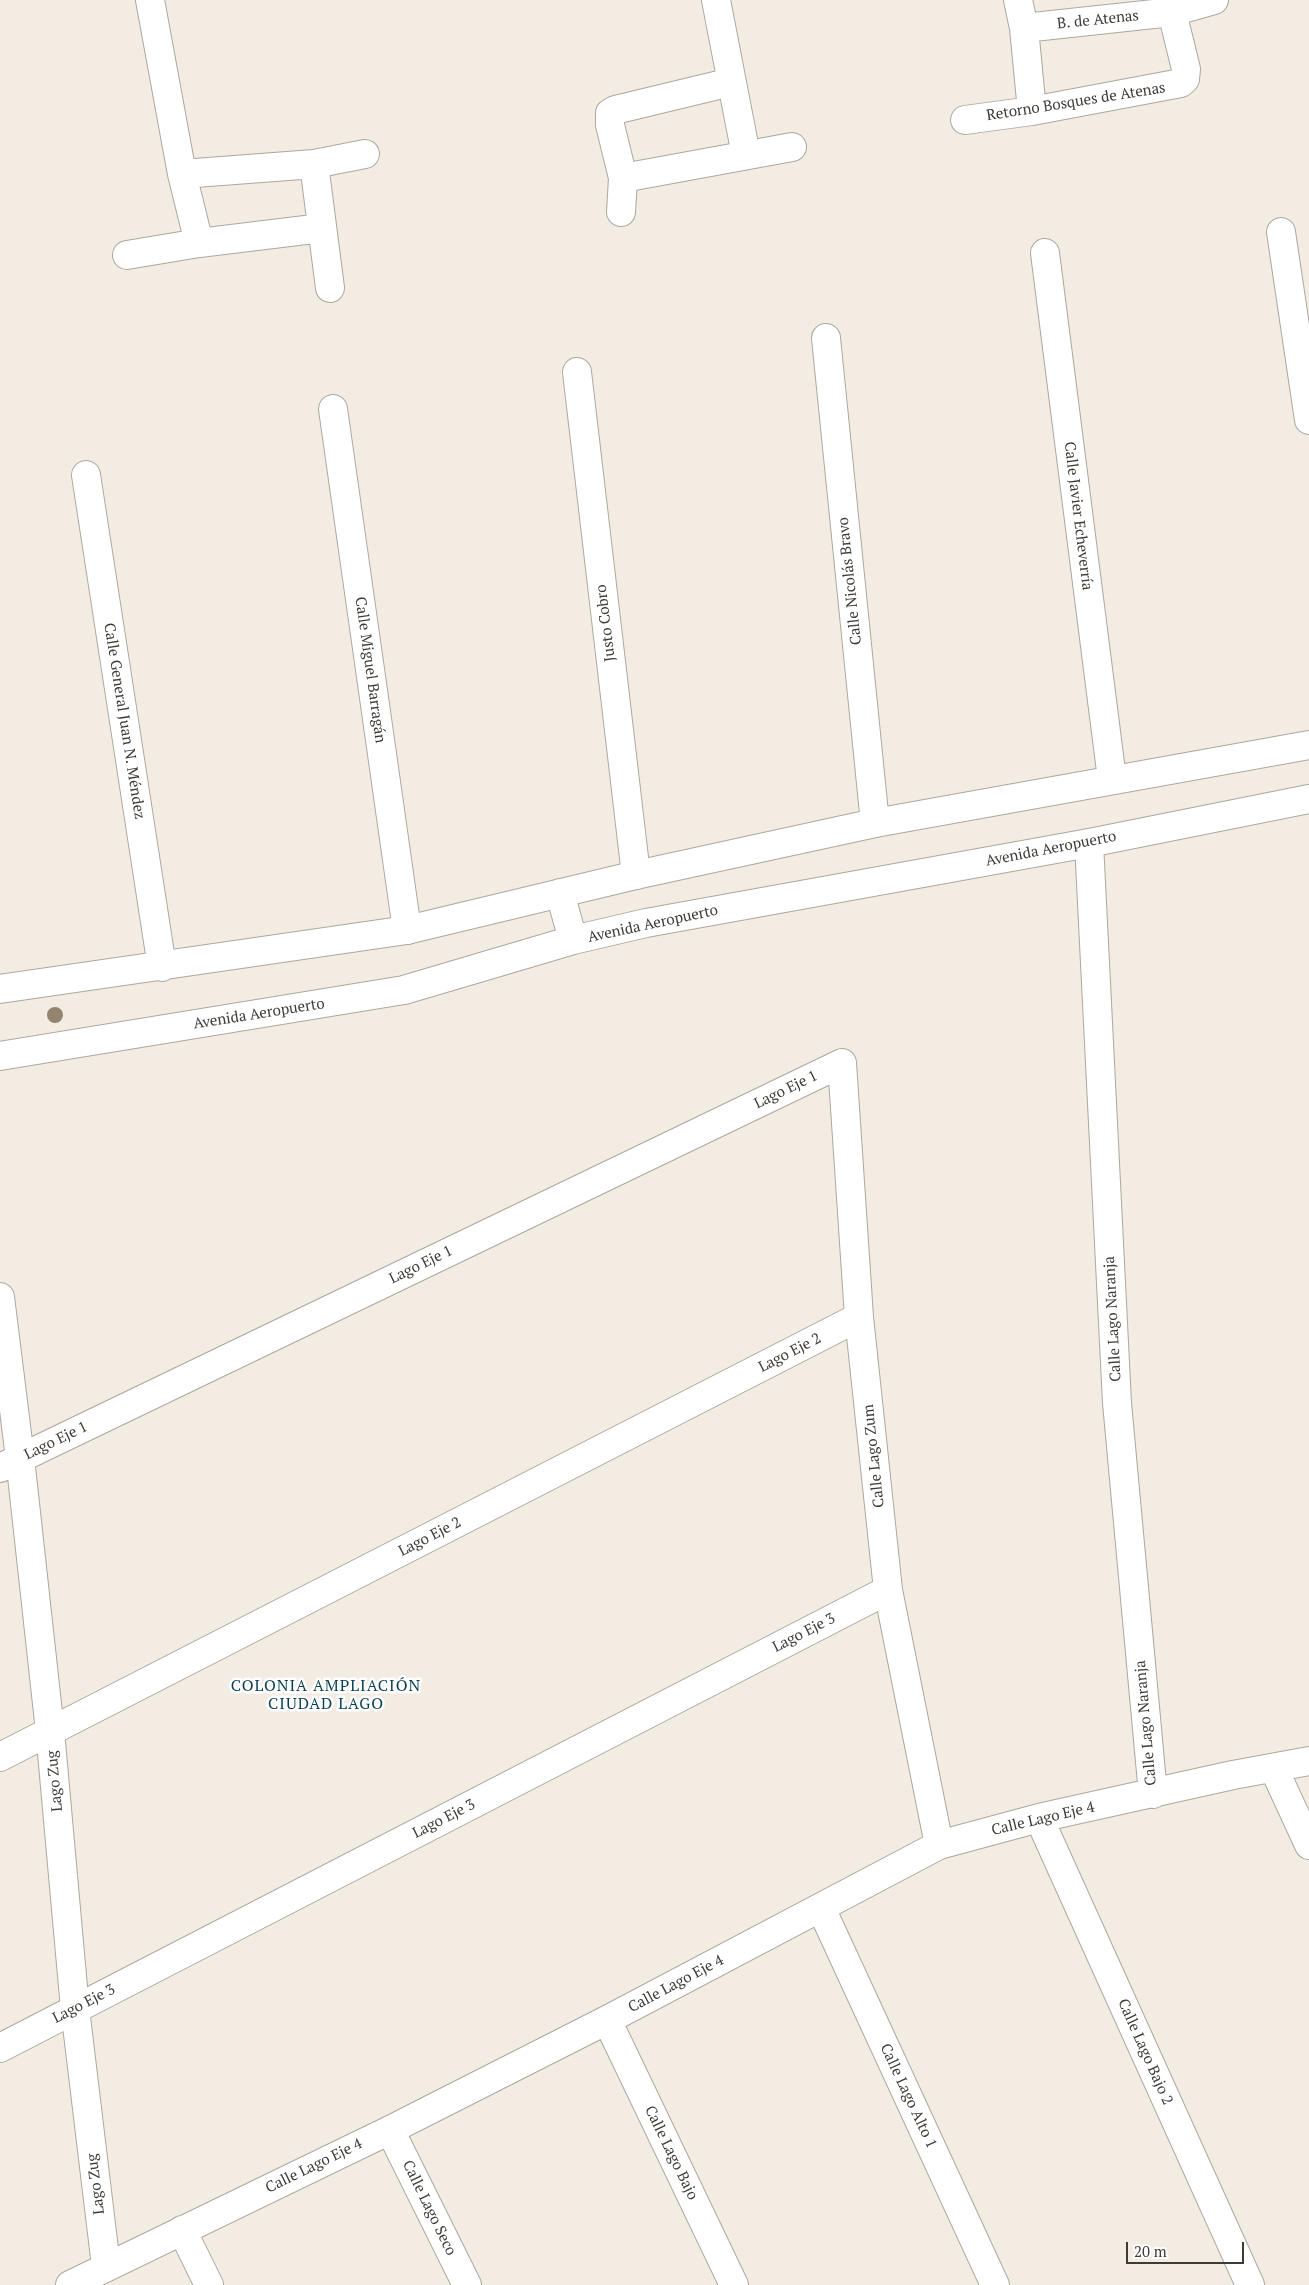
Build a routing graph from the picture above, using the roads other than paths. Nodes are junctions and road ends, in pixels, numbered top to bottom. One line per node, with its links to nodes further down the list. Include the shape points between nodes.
1 (150, 0): 14 (street)
2 (716, 0): 7 (street)
3 (1018, 0): 6 (street)
4 (1214, 0): 5 (street, B. de Atenas)
5 (1172, 12): 6 (street, B. de Atenas); 8 (street, Retorno Bosques de Atenas, via 1186,69 1184,79 1175,85)
6 (1024, 28): 8 (street)
7 (731, 82): 12 (street); 15 (street, via 610,113)
8 (1032, 111): 9 (street, Retorno Bosques de Atenas)
9 (965, 120)
10 (792, 147): 12 (street)
11 (365, 154): 13 (street)
12 (746, 156): 15 (street)
13 (314, 164): 14 (street); 17 (street)
14 (182, 174): 19 (street)
15 (623, 178): 16 (street)
16 (621, 212)
17 (322, 228): 19 (street); 22 (street)
18 (1282, 232): 26 (street)
19 (199, 243): 21 (street)
20 (1045, 253): 29 (street, Calle Javier Echeverría)
21 (127, 255)
22 (330, 288)
23 (826, 338): 31 (street, Calle Nicolás Bravo)
24 (577, 372): 33 (street, Justo Cobro)
25 (333, 409): 35 (street, Calle Miguel Barragán)
26 (1309, 420)
27 (86, 475): 37 (street, Calle General Juan N. Méndez)
28 (1309, 745): 29 (street)
29 (1112, 779): 31 (street)
30 (1309, 800): 32 (street, Avenida Aeropuerto)
31 (875, 823): 33 (street)
32 (1089, 843): 36 (street, Avenida Aeropuerto); 49 (street, Calle Lago Naranja, via 1117,1403)
33 (636, 875): 34 (street)
34 (560, 893): 35 (street); 36 (street)
35 (407, 930): 37 (street)
36 (573, 940): 39 (street, Avenida Aeropuerto, via 404,990)
37 (162, 967): 38 (street)
38 (0, 989)
39 (0, 1056)
40 (842, 1063): 42 (street, Calle Lago Zum); 43 (street, Lago Eje 1)
41 (0, 1306): 43 (street, Lago Zug)
42 (859, 1317): 44 (street, Calle Lago Zum); 45 (street, Lago Eje 2)
43 (10, 1463): 45 (street, Lago Zug)
44 (888, 1590): 51 (street, Calle Lago Zum); 54 (street, Lago Eje 3)
45 (50, 1731): 46 (street, Lago Eje 2); 54 (street, Lago Zug)
46 (0, 1757)
47 (1309, 1761): 48 (street, Calle Lago Eje 4)
48 (1274, 1769): 49 (street, Calle Lago Eje 4); 52 (street)
49 (1153, 1794): 50 (street, Calle Lago Eje 4)
50 (1039, 1818): 51 (street, Calle Lago Eje 4); 65 (street, Calle Lago Bajo 2)
51 (939, 1845): 53 (street, Calle Lago Eje 4)
52 (1309, 1845)
53 (821, 1908): 55 (street, Calle Lago Eje 4); 64 (street, Calle Lago Alto 1)
54 (75, 2009): 56 (street, Lago Eje 3); 59 (street, Lago Zug)
55 (607, 2020): 57 (street, Calle Lago Eje 4); 63 (street, Calle Lago Bajo)
56 (0, 2048)
57 (390, 2130): 58 (street, Calle Lago Eje 4); 62 (street, Calle Lago Seco)
58 (182, 2230): 59 (street, Calle Lago Eje 4); 61 (street)
59 (106, 2266): 60 (street, Calle Lago Eje 4)
60 (70, 2285)
61 (210, 2285)
62 (467, 2285)
63 (734, 2285)
64 (994, 2285)
65 (1250, 2285)

